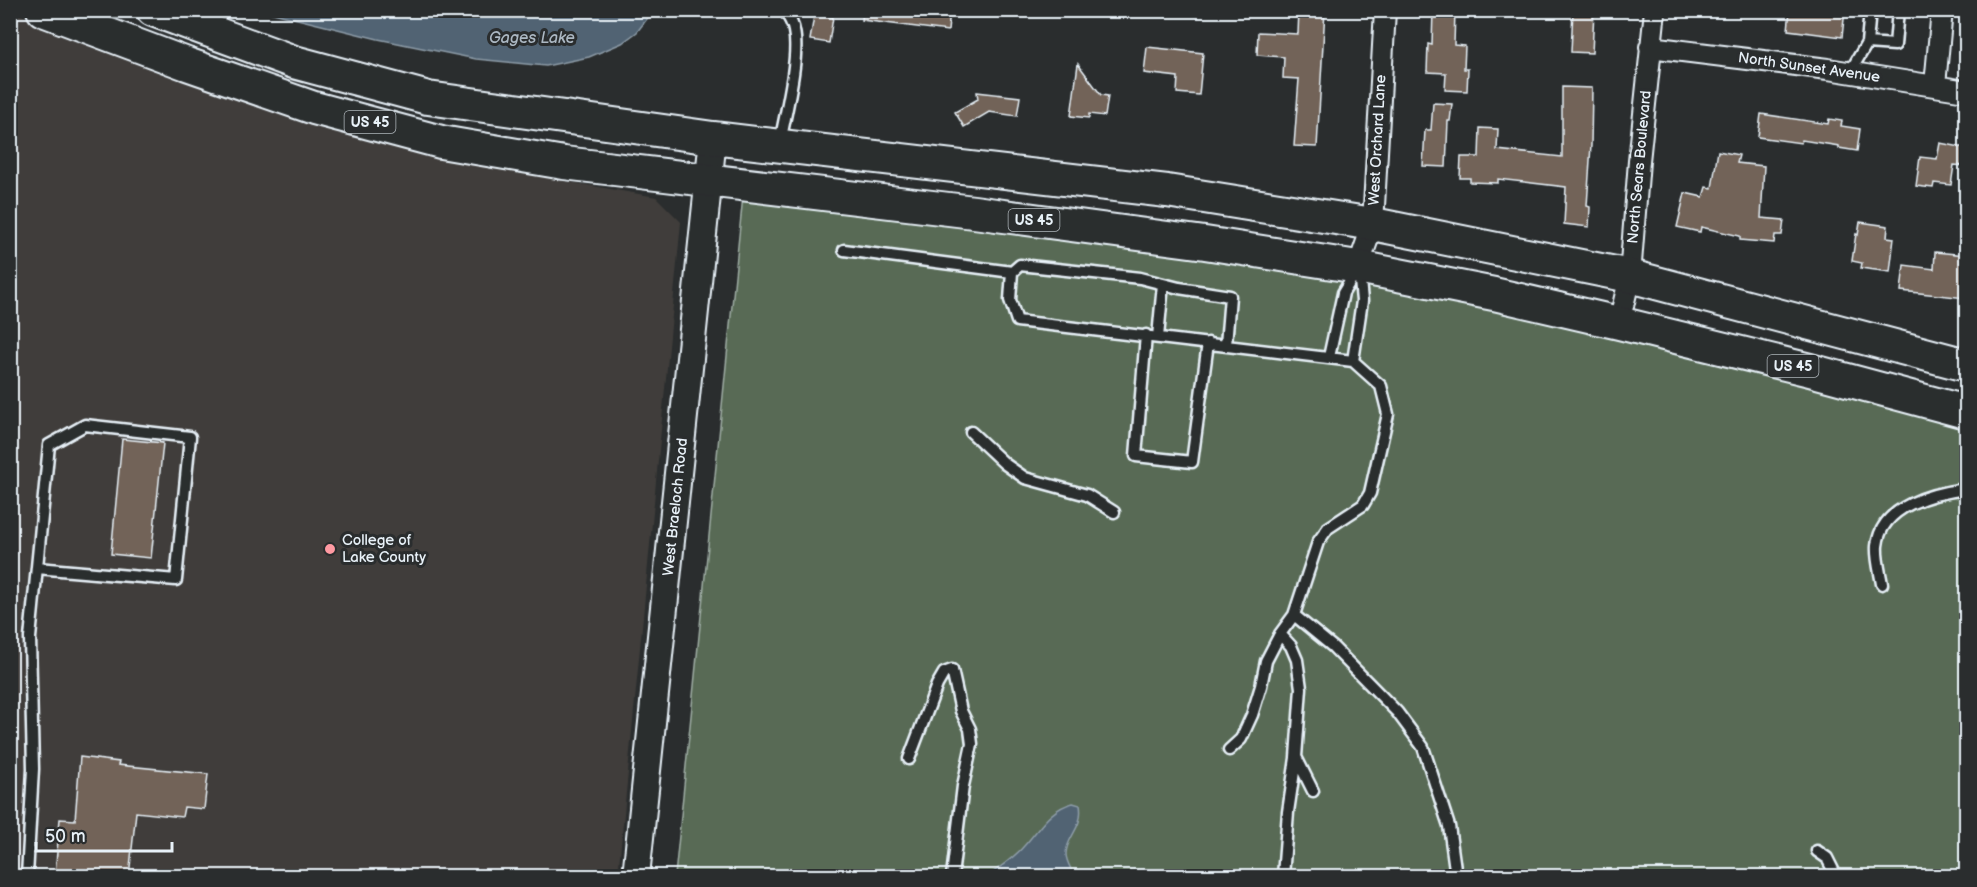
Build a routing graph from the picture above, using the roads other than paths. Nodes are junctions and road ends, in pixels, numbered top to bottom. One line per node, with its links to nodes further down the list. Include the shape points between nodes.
1 (44, 10): 16 (main road, US 45, via 314,108 441,142 564,164)
2 (153, 10): 14 (main road, US 45, via 294,62 428,98)
3 (784, 10): 15 (lane, via 796,39)
4 (1385, 10): 17 (street, West Orchard Lane)
5 (1655, 10): 10 (street, North Sears Boulevard)
6 (1870, 10): 9 (lane)
7 (1898, 10): 9 (lane, via 1895,45)
8 (1942, 10): 12 (street)
9 (1867, 43): 11 (lane)
10 (1650, 47): 11 (street, North Sunset Avenue); 21 (street, North Sears Boulevard)
11 (1850, 72): 12 (street, North Sunset Avenue)
12 (1935, 86): 13 (street, North Sunset Avenue)
13 (1966, 91)
14 (713, 138): 15 (main road, US 45); 16 (street, West Braeloch Road)
15 (779, 146): 17 (main road, US 45, via 1167,191)
16 (710, 181): 19 (main road, US 45, via 974,212); 45 (street, West Braeloch Road)
17 (1372, 224): 19 (street, West Orchard Lane); 21 (main road, US 45)
18 (844, 250): 20 (lane)
19 (1359, 267): 23 (main road, US 45); 28 (lane, via 1343,292); 29 (lane, via 1362,301)
20 (1012, 272): 22 (lane, via 1020,266 1140,278); 24 (lane, via 1010,300 1017,321)
21 (1630, 276): 23 (street, North Sears Boulevard); 30 (main road, US 45)
22 (1163, 284): 25 (lane); 27 (lane, via 1230,296)
23 (1619, 323): 31 (main road, US 45)
24 (1146, 335): 25 (lane); 26 (lane, via 1136,456 1192,462)
25 (1158, 337): 26 (lane)
26 (1208, 343): 27 (lane)
27 (1226, 345): 28 (lane)
28 (1329, 357): 29 (lane)
29 (1353, 361): 37 (lane, via 1381,386 1388,414 1370,493 1363,505 1328,528 1318,542)
30 (1966, 365)
31 (1966, 412)
32 (971, 432): 34 (lane, via 1025,478 1087,495)
33 (1966, 489): 36 (lane, via 1907,506 1890,517 1877,546)
34 (1113, 512)
35 (38, 568): 35 (lane, via 176,580 190,437 85,425 49,445); 44 (lane, via 30,638 33,769)
36 (1882, 584)
37 (1294, 615): 38 (lane); 48 (lane, via 1334,647 1396,712 1423,747 1449,826)
38 (1280, 634): 39 (lane, via 1266,661 1252,715 1241,739); 40 (lane, via 1297,660 1301,688)
39 (1229, 750)
40 (1296, 757): 42 (lane); 47 (lane)
41 (909, 759): 46 (lane, via 937,686 944,673 952,670 972,744)
42 (1313, 791)
43 (1817, 851): 49 (lane, via 1827,858)
44 (27, 876)
45 (636, 876)
46 (952, 876)
47 (1283, 876)
48 (1456, 876)
49 (1836, 876)

